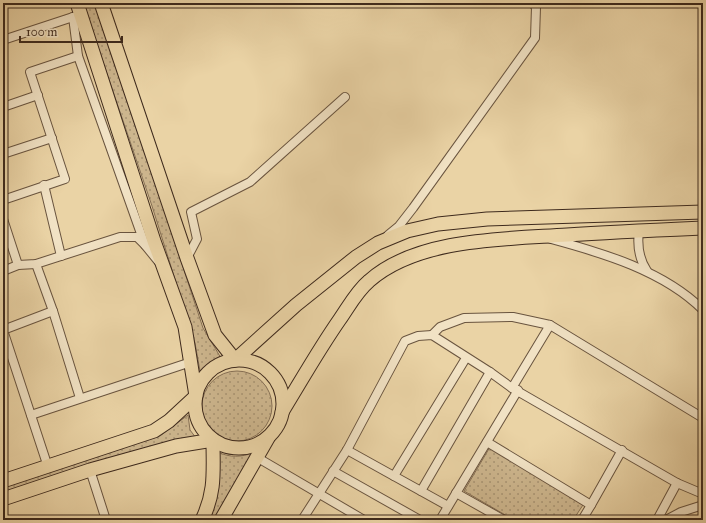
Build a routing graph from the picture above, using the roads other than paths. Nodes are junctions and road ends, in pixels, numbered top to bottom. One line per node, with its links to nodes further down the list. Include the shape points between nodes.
1 (101, 3): 21 (main road)
2 (532, 3): 18 (street, via 536,7 535,38 413,208 399,226)
3 (77, 11): 4 (street); 5 (street); 26 (main road, via 154,241)
4 (3, 40)
5 (78, 56): 6 (street, via 30,72); 19 (street)
6 (38, 96): 8 (street); 9 (street)
7 (345, 97): 21 (street, via 250,182 191,212 197,239)
8 (3, 107)
9 (52, 138): 10 (street); 11 (street, via 65,179)
10 (3, 154)
11 (44, 185): 12 (street); 20 (street)
12 (3, 200)
13 (703, 212): 18 (main road, via 454,222 422,226)
14 (3, 219): 23 (street)
15 (703, 228): 16 (main road)
16 (639, 231): 17 (main road); 25 (street, via 640,255)
17 (542, 237): 25 (street, via 576,245); 39 (main road, via 459,245 415,255 383,270 356,294)
18 (378, 243): 33 (main road, via 302,300)
19 (145, 245): 20 (street, via 137,237 120,237); 26 (street)
20 (61, 256): 22 (street)
21 (187, 258): 33 (main road, via 215,335)
22 (36, 264): 23 (street); 28 (street)
23 (18, 265): 24 (street)
24 (3, 271)
25 (647, 271): 27 (street)
26 (167, 272): 34 (main road, via 186,327)
27 (701, 307)
28 (53, 311): 30 (street); 38 (street)
29 (550, 326): 31 (street, via 513,317 464,318 440,327); 36 (street); 41 (street)
30 (3, 330): 40 (street)
31 (432, 335): 32 (street); 45 (street, via 418,336 405,341)
32 (466, 358): 35 (street); 51 (street)
33 (235, 360): 37 (main road, via 221,364 209,372 200,383); 39 (main road, via 261,366 271,374 279,385 283,398)
34 (191, 362): 37 (main road); 38 (street)
35 (490, 372): 36 (street); 54 (street)
36 (515, 389): 44 (street); 46 (street)
37 (196, 396): 43 (main road, via 198,421 204,432); 48 (main road, via 154,431)
38 (80, 398): 40 (street)
39 (282, 412): 42 (main road, via 278,425)
40 (31, 415): 48 (street)
41 (703, 418)
42 (269, 437): 43 (main road, via 256,445 242,448 227,447); 47 (main road)
43 (213, 440): 49 (main road, via 176,446); 63 (main road, via 213,482 209,505)
44 (487, 442): 56 (street); 59 (street)
45 (347, 450): 50 (street); 51 (street)
46 (622, 450): 53 (street); 59 (street)
47 (258, 458): 57 (street); 64 (main road)
48 (48, 467): 52 (main road)
49 (90, 470): 58 (main road); 62 (street)
50 (333, 471): 57 (street); 67 (street)
51 (394, 476): 54 (street)
52 (3, 481)
53 (677, 483): 55 (street); 71 (street)
54 (421, 491): 61 (street)
55 (702, 492)
56 (456, 493): 61 (street); 69 (street)
57 (318, 494): 65 (street); 66 (street)
58 (3, 499)
59 (591, 505): 70 (street)
60 (703, 505): 72 (street)
61 (448, 506): 68 (street)
62 (106, 520)
63 (202, 520)
64 (221, 520)
65 (302, 520)
66 (364, 520)
67 (420, 520)
68 (440, 520)
69 (504, 520)
70 (582, 520)
71 (657, 520)
72 (666, 520)

